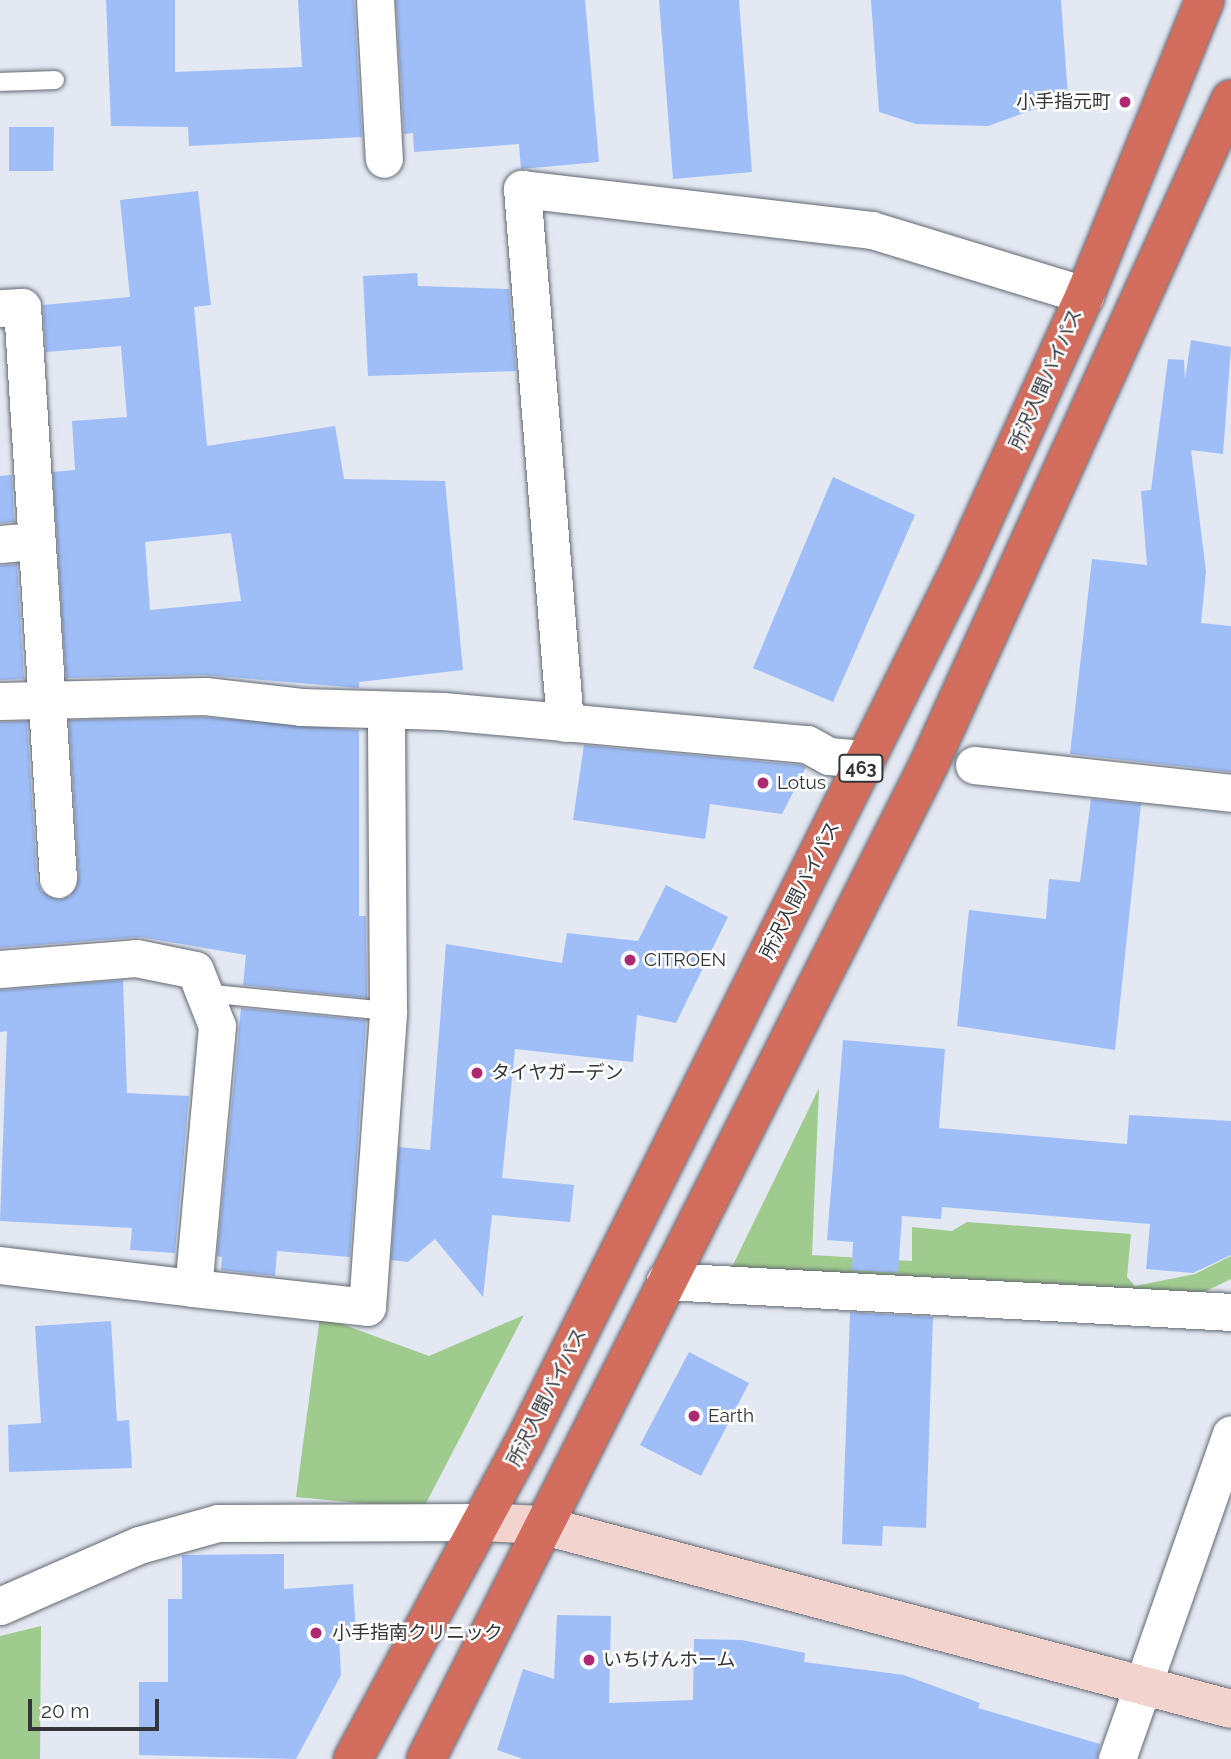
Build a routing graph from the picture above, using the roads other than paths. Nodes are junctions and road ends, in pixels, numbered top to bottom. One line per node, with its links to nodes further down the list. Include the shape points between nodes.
1 (375, 0): 6 (street)
2 (1205, 0): 7 (highway, 所沢入間バイパス / 463)
3 (55, 80): 4 (lane)
4 (0, 82)
5 (1231, 99): 23 (highway, via 929,764)
6 (384, 159)
7 (1084, 295): 14 (street, via 872,230 522,189); 15 (highway, 所沢入間バイパス / 463)
8 (0, 308): 9 (street, via 22,307)
9 (36, 541): 10 (street); 11 (street)
10 (0, 544)
11 (46, 696): 12 (street); 13 (street, via 205,696); 18 (street)
12 (0, 701)
13 (386, 711): 14 (street); 21 (street)
14 (565, 723): 15 (street, via 807,744 829,757)
15 (866, 759): 27 (highway, 所沢入間バイパス / 463)
16 (974, 765): 17 (street)
17 (1231, 793)
18 (58, 879)
19 (0, 969): 20 (street, via 135,958 195,970)
20 (203, 993): 21 (lane); 24 (street, via 217,1026)
21 (388, 1011): 24 (street, via 367,1307)
22 (0, 1265): 24 (street)
23 (665, 1281): 25 (street); 28 (highway)
24 (193, 1288)
25 (1231, 1312)
26 (1231, 1434): 30 (street)
27 (484, 1521): 28 (street); 29 (street, via 218,1523 139,1545); 32 (highway, 所沢入間バイパス / 463)
28 (541, 1525): 30 (street); 33 (highway)
29 (0, 1606)
30 (1142, 1687): 31 (street); 34 (street)
31 (1231, 1709)
32 (353, 1759)
33 (426, 1759)
34 (1117, 1759)

